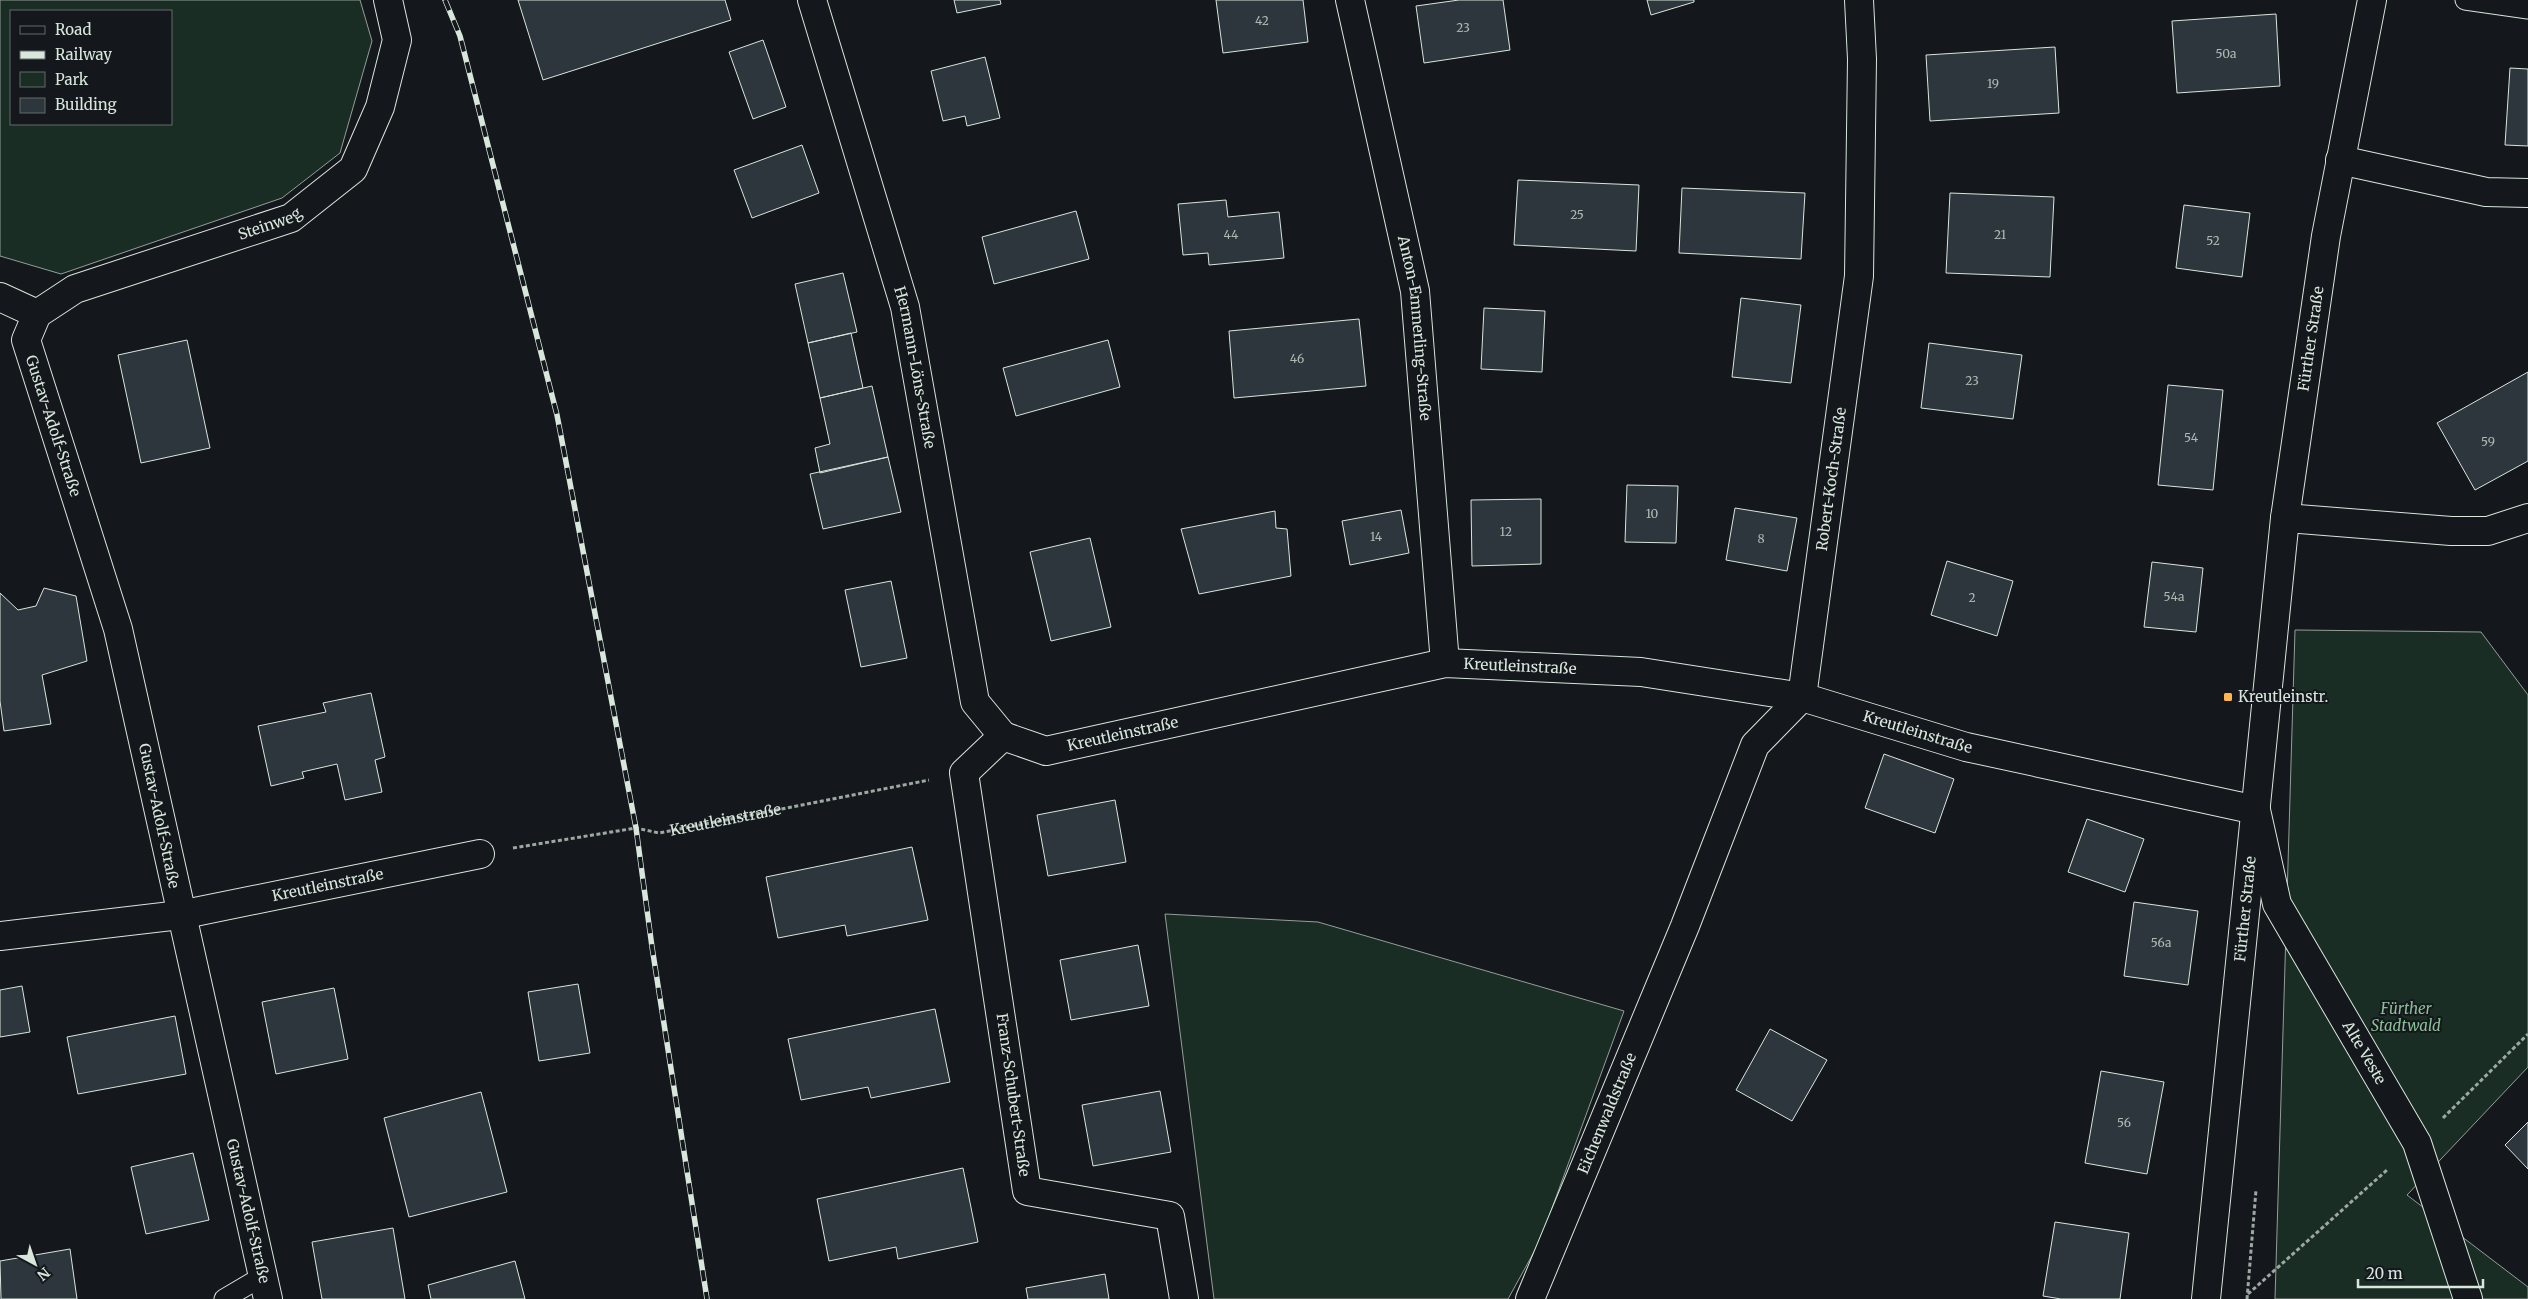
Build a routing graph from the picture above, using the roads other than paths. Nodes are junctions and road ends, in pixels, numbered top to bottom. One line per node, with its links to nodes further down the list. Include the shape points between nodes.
1 (388, 0): 11 (street, Steinweg, via 397,40 380,107 353,169 291,218 75,289)
2 (812, 0): 16 (street, Hermann-Löns-Straße, via 905,307 976,702)
3 (1350, 0): 14 (street, Anton-Emmerling-Straße, via 1415,292)
4 (1859, 0): 15 (street, Robert-Koch-Straße, via 1862,59 1859,276)
5 (2372, 0): 8 (street, Fürther Straße)
6 (2465, 0): 7 (lane)
7 (2528, 9)
8 (2340, 160): 9 (street, via 2486,192); 12 (street, Fürther Straße)
9 (2528, 193)
10 (0, 296): 11 (street)
11 (37, 314): 19 (street, Gustav-Adolf-Straße, via 26,340 118,629)
12 (2285, 518): 13 (street, via 2451,531 2488,531); 17 (street, Fürther Straße)
13 (2528, 518)
14 (1446, 662): 15 (street, Kreutleinstraße, via 1641,672); 16 (street, Kreutleinstraße, via 1046,750)
15 (1802, 697): 17 (street, Kreutleinstraße, via 1966,747); 24 (street, Eichenwaldstraße, via 1756,745 1685,926)
16 (1003, 736): 23 (street, Franz-Schubert-Straße, via 964,773 1027,1192 1170,1216)
17 (2256, 810): 25 (street, Fürther Straße); 26 (street, Alte Veste, via 2277,904 2417,1143)
18 (480, 854): 19 (street, Kreutleinstraße)
19 (180, 915): 20 (street, Kreutleinstraße); 21 (street, Gustav-Adolf-Straße)
20 (0, 936)
21 (265, 1287): 22 (lane)
22 (224, 1299)
23 (1184, 1299)
24 (1530, 1299)
25 (2206, 1299)
26 (2468, 1299)

